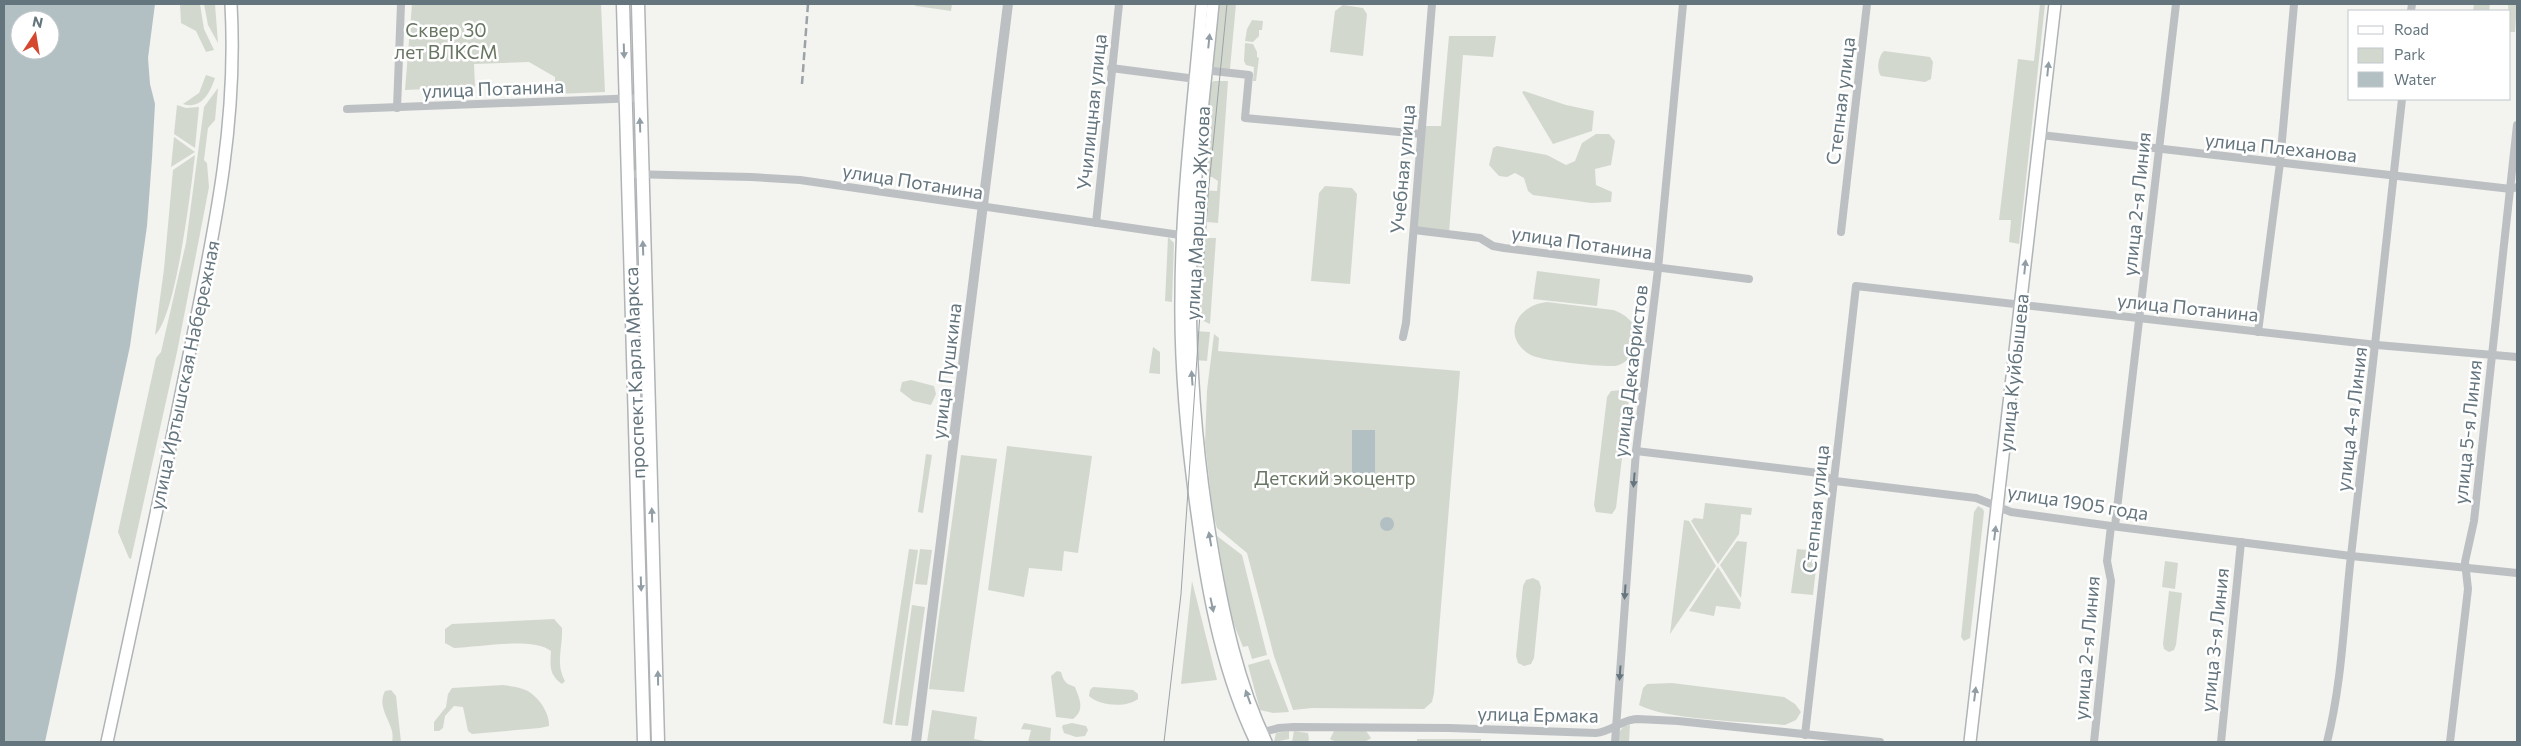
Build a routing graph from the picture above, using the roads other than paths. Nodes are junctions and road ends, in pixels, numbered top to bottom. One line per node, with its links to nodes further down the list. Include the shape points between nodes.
1 (230, 4): 59 (main road, улица Иртышская Набережная, via 230,116 216,222)
2 (401, 4): 20 (street)
3 (623, 4): 18 (main road, проспект Карла Маркса, one-way to 18)
4 (638, 4): 17 (main road, проспект Карла Маркса)
5 (1008, 4): 31 (street, улица Пушкина)
6 (1119, 4): 15 (street, Училищная улица)
7 (1202, 4): 16 (main road, улица Маршала Жукова)
8 (1213, 4): 16 (main road, улица Маршала Жукова, one-way to 8)
9 (1432, 4): 23 (street, Учебная улица)
10 (1683, 4): 36 (street, улица Декабристов)
11 (1868, 4): 34 (street, Степная улица)
12 (2055, 4): 24 (main road, улица Куйбышева, one-way to 12)
13 (2176, 4): 25 (street, улица 2-я Линия)
14 (2294, 4): 26 (street)
15 (1112, 68): 16 (street); 32 (street, Училищная улица)
16 (1200, 73): 23 (street, via 1249,74 1245,118); 35 (main road, улица Маршала Жукова)
17 (639, 98): 18 (street, улица Потанина); 28 (main road, проспект Карла Маркса, one-way to 17)
18 (625, 99): 20 (street, улица Потанина); 27 (main road, проспект Карла Маркса)
19 (2402, 100): 29 (street, улица 4-я Линия)
20 (396, 108): 21 (street, улица Потанина)
21 (347, 109)
22 (2517, 125): 30 (street, улица 5-я Линия)
23 (1421, 134): 33 (street, Учебная улица)
24 (2041, 135): 25 (street, улица Плеханова); 39 (main road, улица Куйбышева, one-way to 24)
25 (2158, 150): 26 (street, улица Плеханова); 40 (street, улица 2-я Линия)
26 (2280, 163): 29 (street, улица Плеханова); 41 (street)
27 (628, 174): 28 (street, улица Потанина); 54 (main road, проспект Карла Маркса, one-way to 54)
28 (642, 174): 31 (street, улица Потанина, via 800,180); 55 (main road, проспект Карла Маркса, one-way to 28)
29 (2393, 177): 30 (street, улица Плеханова); 43 (street, улица 4-я Линия)
30 (2514, 188): 44 (street, улица 5-я Линия)
31 (984, 208): 32 (street, улица Потанина); 62 (street, улица Пушкина)
32 (1096, 223): 35 (street, улица Потанина)
33 (1414, 230): 36 (street, улица Потанина, via 1480,238 1504,248); 42 (street, Учебная улица)
34 (1841, 232)
35 (1187, 236): 58 (main road, улица Маршала Жукова, via 1191,366 1205,505 1229,638)
36 (1658, 269): 37 (street, улица Потанина); 46 (street, улица Декабристов)
37 (1749, 279)
38 (1856, 286): 39 (street, улица Потанина); 47 (street, Степная улица)
39 (2021, 305): 40 (street, улица Потанина); 48 (main road, улица Куйбышева)
40 (2140, 318): 41 (street, улица Потанина); 49 (street, улица 2-я Линия)
41 (2258, 332): 43 (street, улица Потанина)
42 (1403, 337)
43 (2377, 345): 44 (street, улица Потанина); 51 (street, улица 4-я Линия)
44 (2492, 354): 45 (street, улица Потанина); 52 (street, улица 5-я Линия)
45 (2517, 358)
46 (1636, 451): 47 (street, улица 1905 года, via 1819,474); 56 (street, улица Декабристов, one-way to 56)
47 (1835, 481): 48 (street, улица 1905 года, via 1976,498); 57 (street, Степная улица)
48 (1998, 506): 49 (street, улица 1905 года, via 2011,512); 65 (main road, улица Куйбышева, one-way to 48)
49 (2113, 526): 50 (street, улица 1905 года); 66 (street, улица 2-я Линия, via 2107,561 2111,581)
50 (2241, 542): 51 (street, улица 1905 года); 67 (street, улица 3-я Линия)
51 (2351, 556): 52 (street, улица 1905 года); 68 (street, улица 4-я Линия, via 2337,690)
52 (2466, 568): 53 (street, улица 1905 года); 69 (street, улица 5-я Линия, via 2468,589)
53 (2517, 573)
54 (644, 726): 55 (main road); 60 (main road, проспект Карла Маркса)
55 (658, 726): 61 (main road, проспект Карла Маркса)
56 (1616, 727): 57 (street, улица Ермака, via 1630,719 1678,721); 58 (street, улица Ермака, via 1596,733 1294,727 1279,728); 63 (street, улица Декабристов)
57 (1805, 735): 64 (street, улица Ермака)
58 (1259, 738)
59 (107, 742)
60 (644, 742)
61 (658, 742)
62 (916, 742)
63 (1615, 742)
64 (1880, 742)
65 (1970, 742)
66 (2094, 742)
67 (2221, 742)
68 (2326, 742)
69 (2450, 742)

